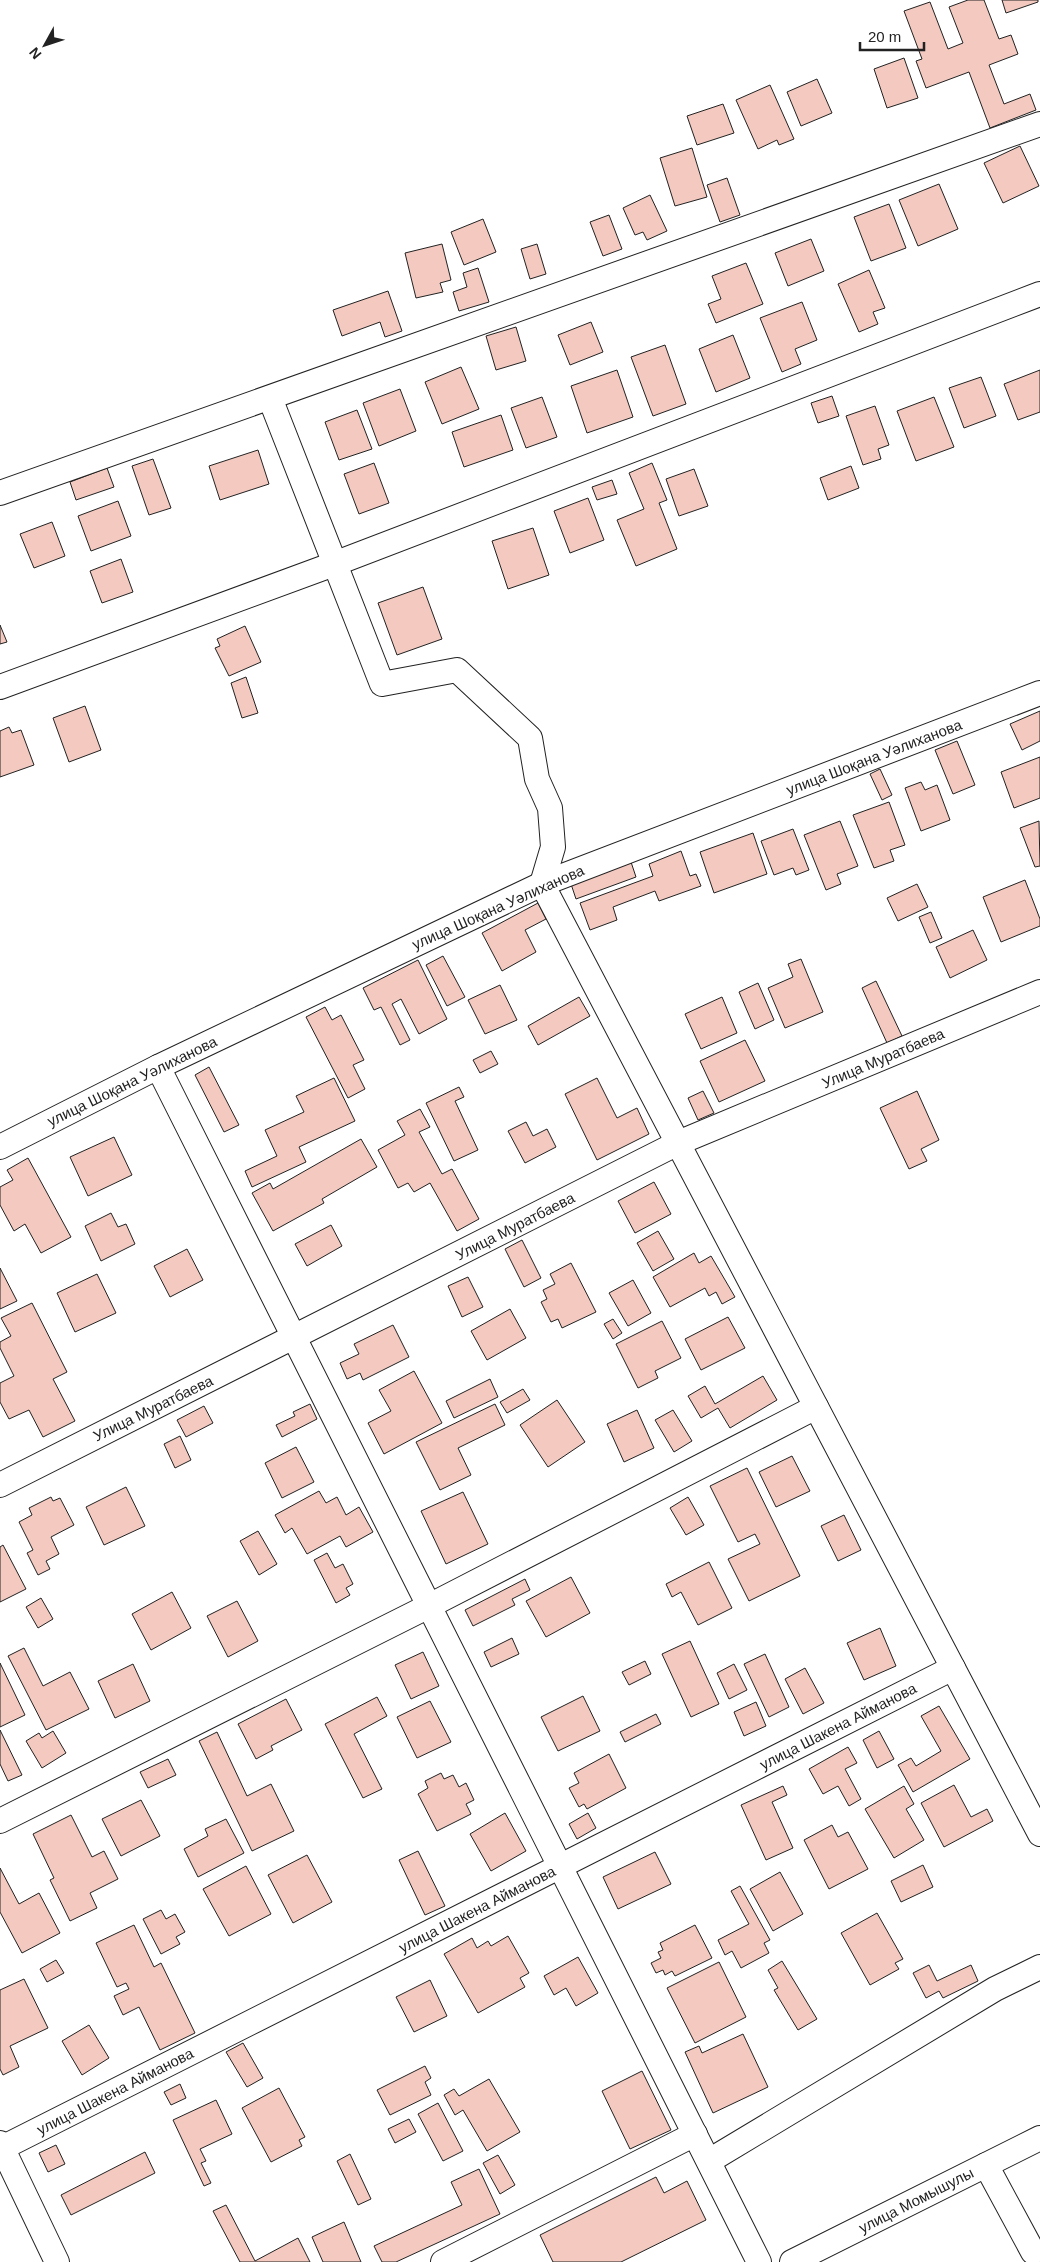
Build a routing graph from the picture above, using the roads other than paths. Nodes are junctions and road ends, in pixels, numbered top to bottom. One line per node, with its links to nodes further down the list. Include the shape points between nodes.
1 (1040, 124): 3 (street)
2 (1040, 294): 5 (street)
3 (270, 398): 4 (street); 5 (street)
4 (0, 493)
5 (334, 564): 6 (street); 8 (street, via 382,684 457,670 530,738 537,779 550,808 553,847)
6 (0, 687)
7 (1040, 693): 8 (street, улица Шоқана Уәлиханова)
8 (542, 884): 10 (street, улица Шоқана Уәлиханова); 11 (street)
9 (1040, 992): 11 (street, Улица Муратбаева)
10 (158, 1067): 12 (street, улица Шоқана Уәлиханова); 13 (street)
11 (678, 1143): 13 (street, Улица Муратбаева); 14 (street)
12 (0, 1147)
13 (293, 1339): 15 (street, Улица Муратбаева); 16 (street)
14 (816, 1407): 16 (street); 17 (street)
15 (0, 1485)
16 (429, 1606): 18 (street); 20 (street)
17 (953, 1668): 19 (street); 20 (street, улица Шакена Айманова)
18 (0, 1821)
19 (1040, 1834)
20 (560, 1866): 22 (street); 24 (street, улица Шакена Айманова)
21 (1040, 1967): 25 (street, via 996,1989)
22 (695, 2134): 25 (street); 29 (street)
23 (1040, 2138): 26 (street, улица Момышулы)
24 (1, 2146): 28 (street)
25 (709, 2161): 30 (street)
26 (986, 2165): 27 (street); 31 (street, улица Момышулы)
27 (1033, 2252)
28 (57, 2262)
29 (443, 2262)
30 (759, 2262)
31 (792, 2262)

